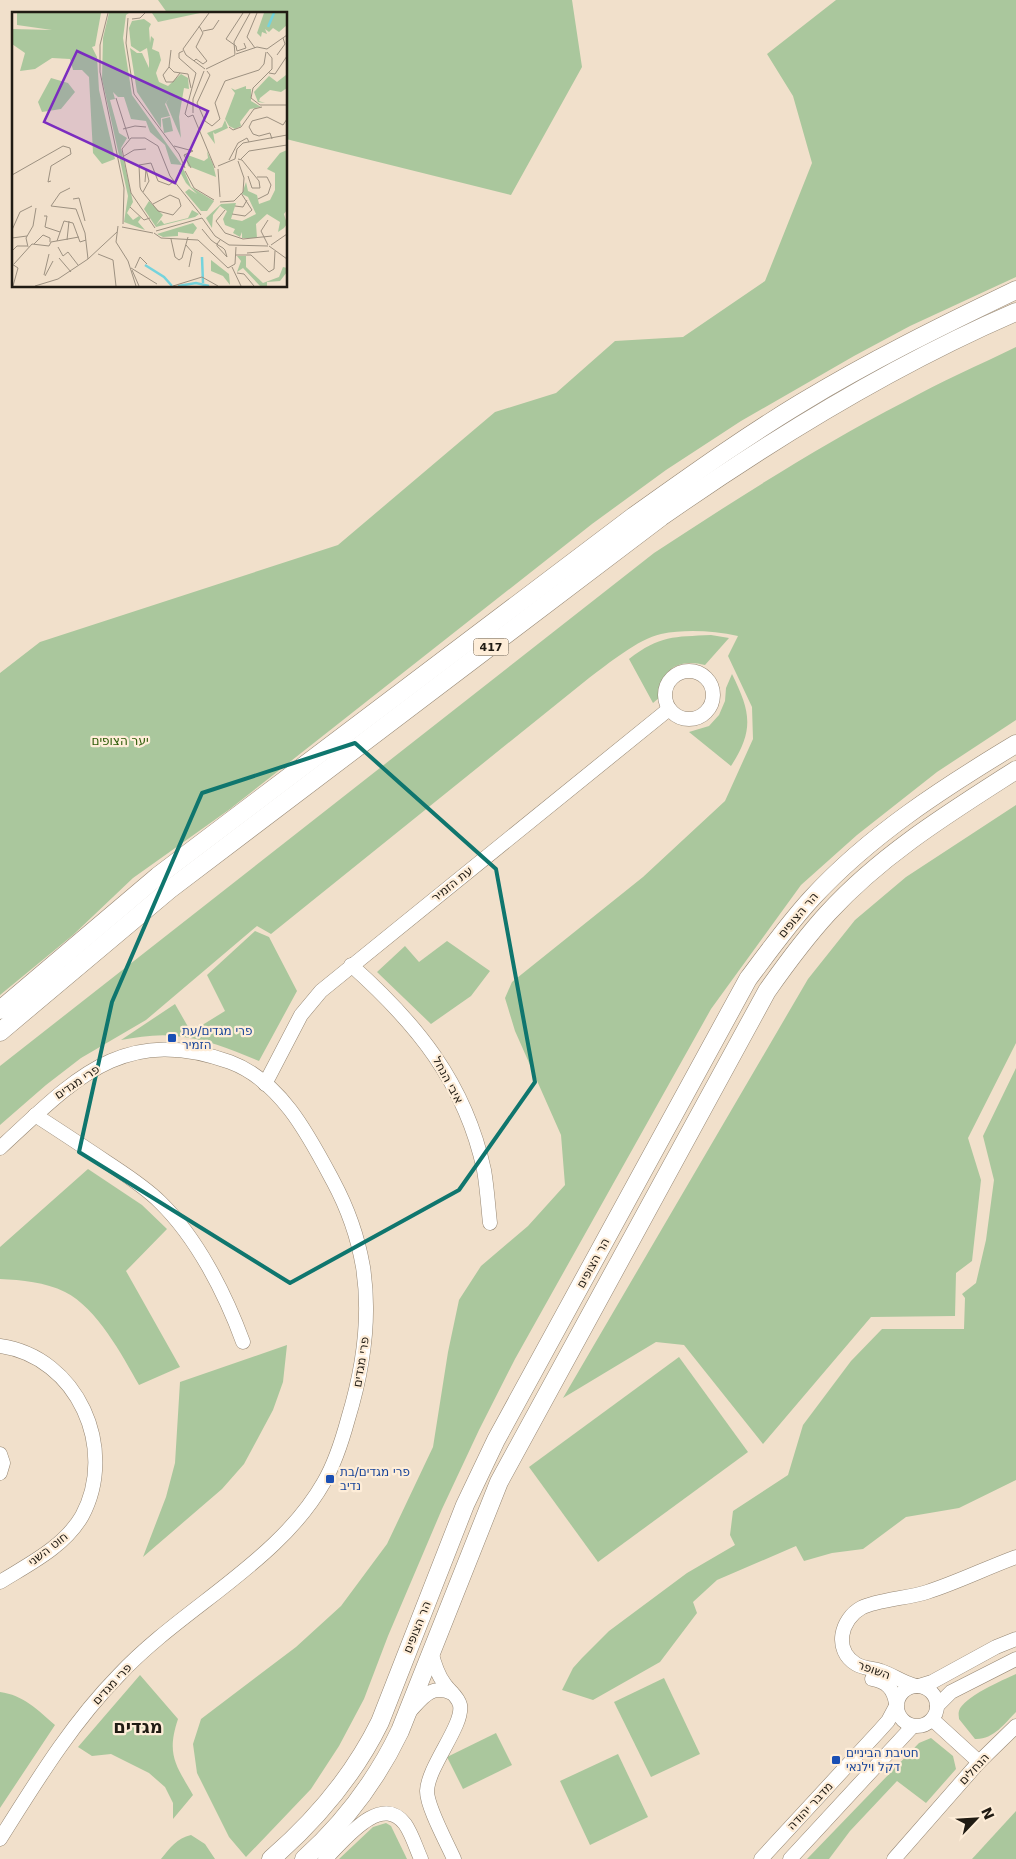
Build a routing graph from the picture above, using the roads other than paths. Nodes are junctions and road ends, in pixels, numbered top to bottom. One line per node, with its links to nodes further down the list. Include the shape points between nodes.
1 (1016, 290): 7 (main road, 417, via 900,348 802,403 626,522 158,876)
2 (1016, 312): 8 (main road, 417, via 980,327 802,425 661,517 169,890)
3 (669, 709): 6 (street, עת הזמיר)
4 (1016, 744): 32 (main road, הר הצופים, via 900,819 870,843 813,897 748,979 496,1440 465,1505 380,1722 361,1758 331,1799)
5 (1016, 770): 21 (main road, הר הצופים, via 913,837 860,881 806,939 767,991 515,1450 499,1482)
6 (351, 965): 9 (street, עת הזמיר, via 321,991 301,1015); 12 (street, איבי הנחל, via 402,1014 435,1054 450,1079 481,1161)
7 (0, 1010)
8 (0, 1032)
9 (265, 1084): 10 (street, פרי מגדים, via 236,1064 212,1056 182,1050 133,1053 109,1061 71,1083); 31 (street, פרי מגדים, via 289,1109 337,1188 357,1240 363,1268 366,1319 360,1379 334,1463 310,1504 268,1550 121,1673 66,1737)
10 (35, 1115): 11 (street, פרי מגדים); 13 (street, via 140,1185 160,1202 191,1240 213,1277)
11 (0, 1148)
12 (490, 1223)
13 (243, 1342)
14 (0, 1346): 18 (street, חוט השני, via 28,1354 46,1364 61,1375 77,1395 92,1431 96,1471 82,1516 71,1532 40,1558)
15 (0, 1454): 16 (street)
16 (0, 1473)
17 (1016, 1557): 19 (street, השופר, via 928,1592)
18 (0, 1582)
19 (877, 1603): 23 (street, השופר, via 862,1607 849,1617 841,1637 846,1652 857,1665); 25 (street, השופר, via 856,1605 842,1613 833,1629 833,1647 841,1663 852,1673 888,1684)
20 (1016, 1639): 23 (street)
21 (432, 1651): 24 (street, via 443,1683); 27 (main road, הר הצופים)
22 (1016, 1659): 26 (street, via 951,1692)
23 (918, 1686): 25 (street, via 905,1689); 26 (street, via 933,1694)
24 (452, 1693): 27 (street, via 433,1690); 36 (street, via 460,1705 460,1712 432,1772 427,1791)
25 (896, 1704): 28 (street, via 899,1717); 37 (street, מדבר יהודה, via 884,1725)
26 (935, 1713): 28 (street, via 926,1725); 30 (street)
27 (406, 1715): 33 (main road, הר הצופים, via 379,1770 348,1813)
28 (912, 1726): 38 (street, מדבר יהודה)
29 (1016, 1726): 30 (street, הנחלים)
30 (979, 1762): 39 (street, הנחלים)
31 (0, 1839)
32 (271, 1859)
33 (304, 1859)
34 (325, 1859): 35 (street, via 370,1817 384,1813 399,1817 406,1825)
35 (421, 1859)
36 (454, 1859)
37 (761, 1859)
38 (790, 1859)
39 (894, 1859)

